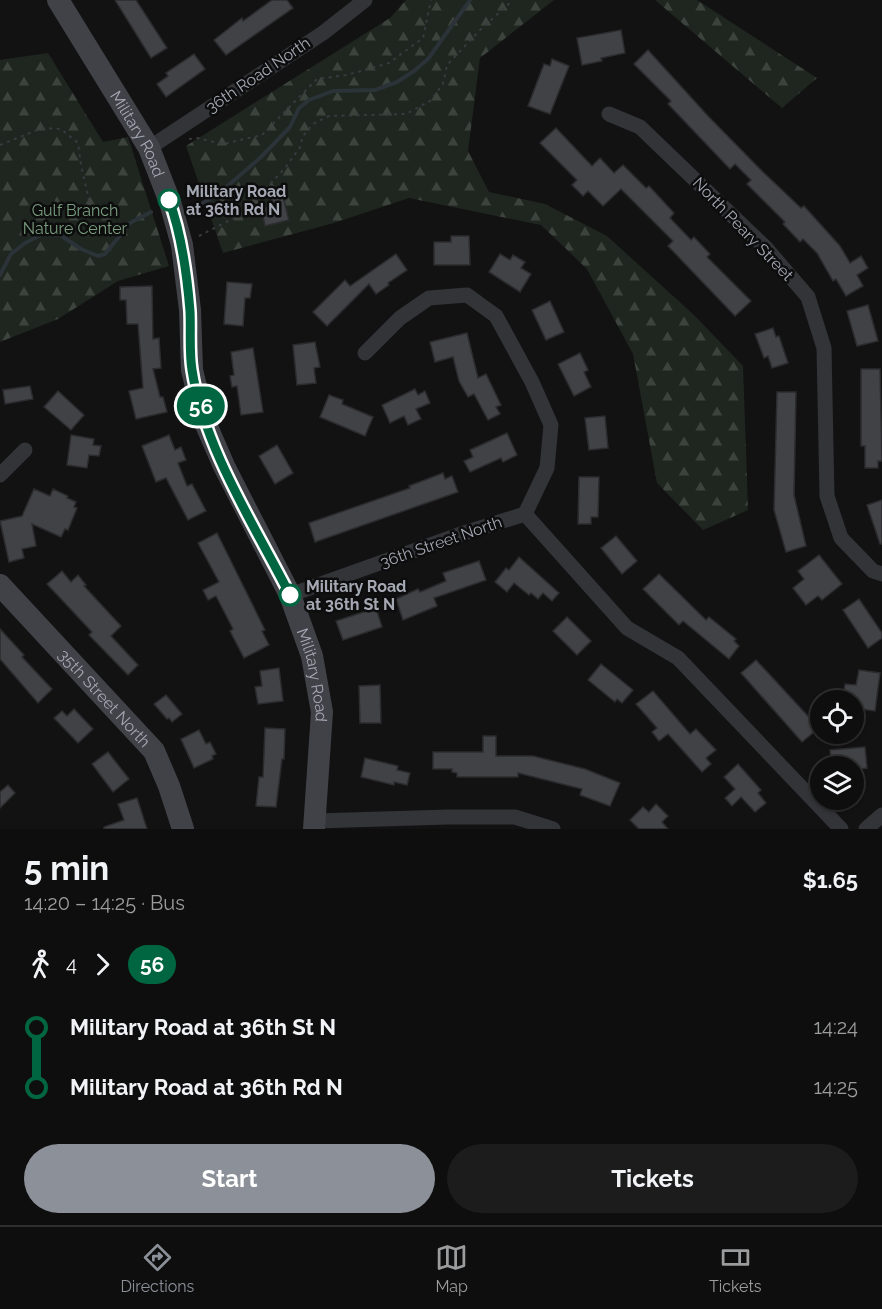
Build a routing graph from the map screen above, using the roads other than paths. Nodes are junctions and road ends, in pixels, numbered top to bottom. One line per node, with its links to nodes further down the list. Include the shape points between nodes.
1 (58, 0): 4 (main road, Military Road)
2 (365, 0): 4 (street, 36th Road North, via 323,33)
3 (609, 114): 9 (street, North Peary Street, via 640,127 766,248 808,297 824,348 827,496 841,538 873,571)
4 (149, 148): 11 (main road, Military Road, via 182,245 192,370 204,420)
5 (365, 353): 8 (street, via 400,318 429,298 467,295 496,316 551,424 547,468)
6 (25, 450): 7 (street)
7 (0, 475)
8 (525, 514): 11 (street, 36th Street North); 16 (street, via 627,628 678,658)
9 (882, 574)
10 (0, 585): 14 (main road, 35th Street North, via 154,751)
11 (290, 595): 13 (main road, Military Road, via 312,656 322,712)
12 (882, 815): 17 (street)
13 (315, 825): 15 (street, via 514,817)
14 (183, 829)
15 (553, 829)
16 (841, 829)
17 (866, 829)

